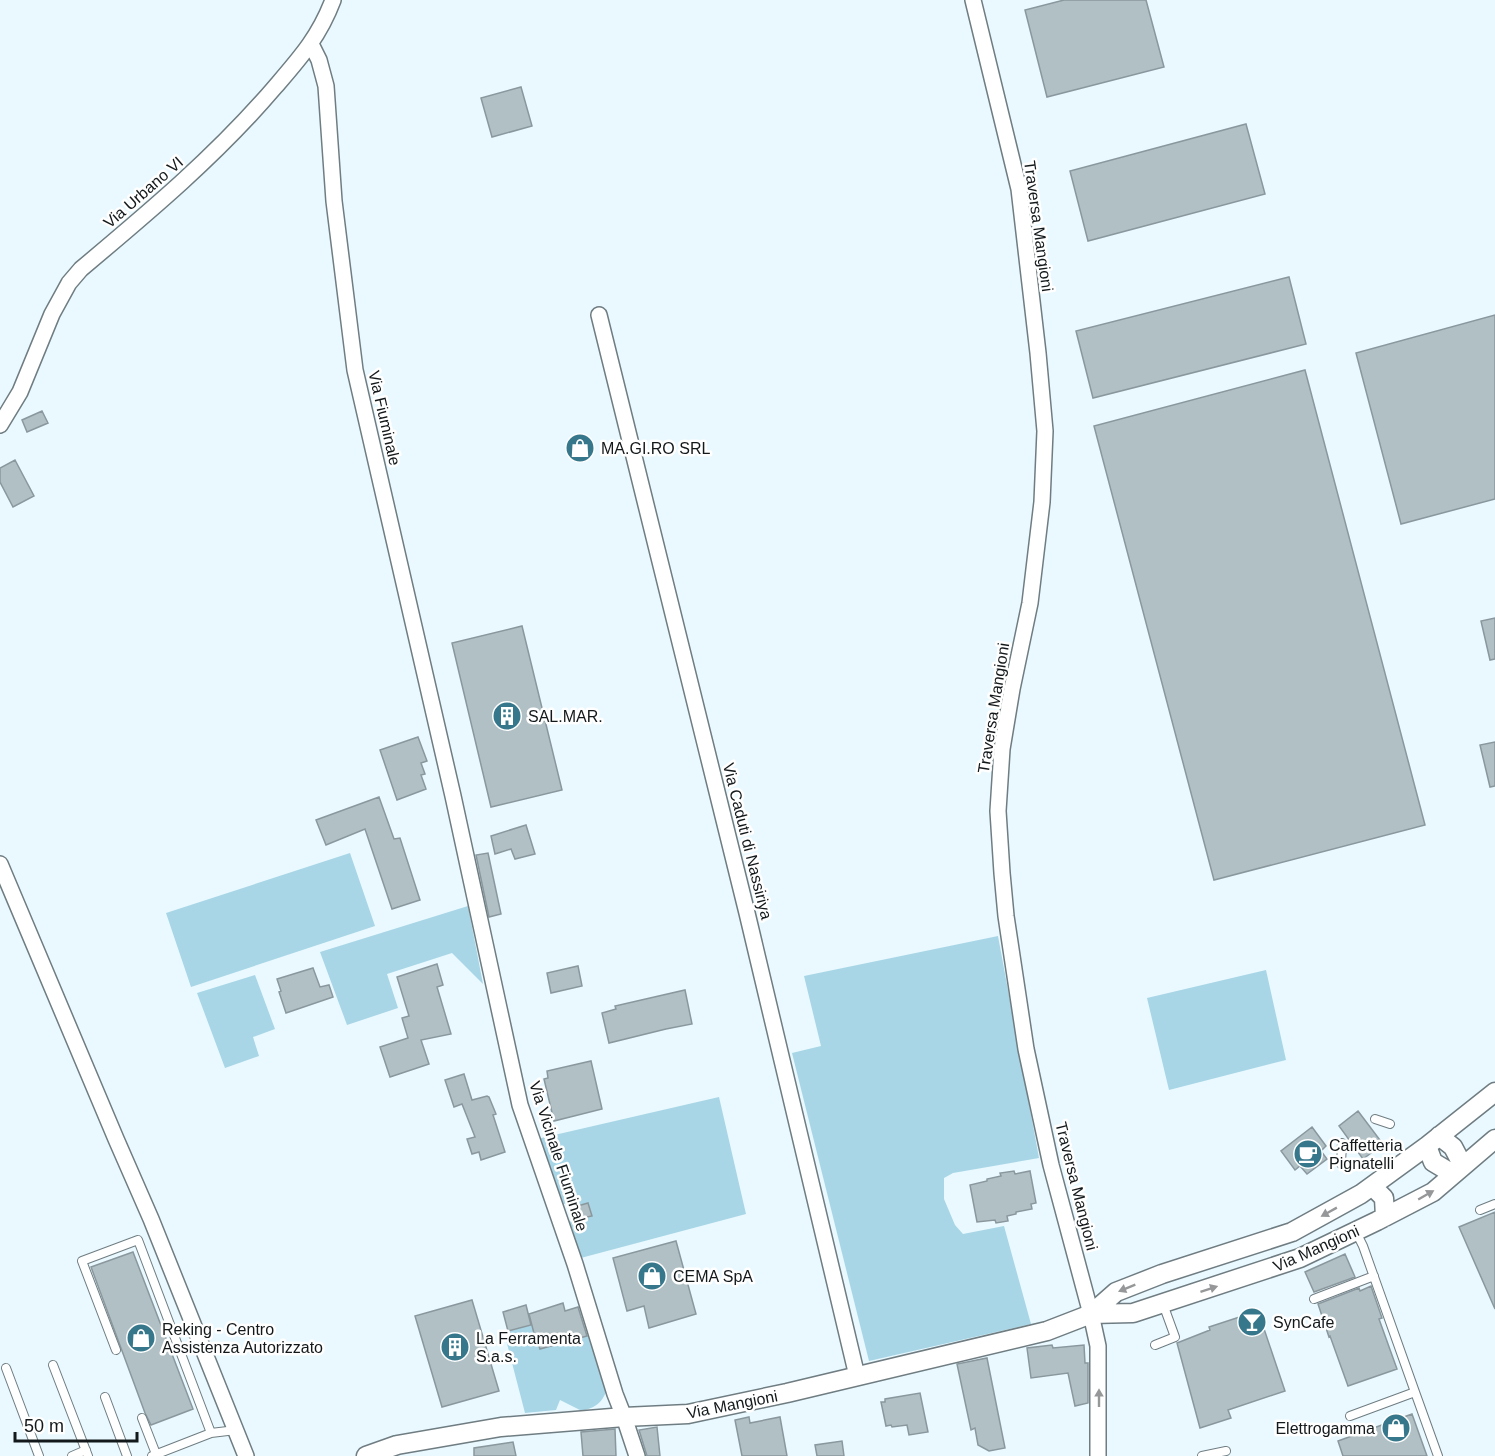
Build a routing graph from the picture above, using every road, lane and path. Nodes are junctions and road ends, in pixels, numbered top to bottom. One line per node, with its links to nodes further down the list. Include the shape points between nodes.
1 (333, 0): 3 (street, Via Urbano VI)
2 (973, 0): 27 (street, Traversa Mangioni, via 1018,189 1045,431 1042,502 1030,603 1002,749 998,811 1002,873 1026,1049 1051,1165)
3 (311, 44): 5 (street, Via Urbano VI, via 254,112 183,183 69,284 52,314 20,392); 6 (street, Via Fiuminale, via 326,86 334,201 355,370)
4 (599, 315): 32 (street, Via Caduti di Nassiriya)
5 (0, 425)
6 (453, 796): 36 (street, Via Vicinale Fiuminale, via 520,1106)
7 (0, 864): 38 (street)
8 (1495, 1092): 12 (street, Via Mangioni)
9 (1375, 1119): 10 (lane)
10 (1390, 1124)
11 (1495, 1139): 15 (street, Via Mangioni)
12 (1432, 1141): 15 (street, via 1453,1147); 16 (street, Via Mangioni)
13 (1342, 1143): 14 (lane)
14 (1341, 1164)
15 (1458, 1170): 20 (street, Via Mangioni, one-way to 15, via 1433,1192)
16 (1372, 1186): 17 (street, Via Mangioni); 20 (street, via 1384,1198)
17 (1354, 1198): 20 (street, Via Mangioni, via 1357,1214); 21 (street, Via Mangioni, one-way to 21, via 1292,1232)
18 (1495, 1204): 19 (lane)
19 (1480, 1210)
20 (1370, 1224): 22 (street, Via Mangioni, via 1300,1258); 24 (lane, via 1363,1246)
21 (1248, 1246): 22 (street, Via Mangioni, via 1262,1256); 23 (street, Via Mangioni)
22 (1257, 1273): 26 (street, Via Mangioni, one-way to 22)
23 (1159, 1275): 26 (street, via 1170,1287); 27 (street, Via Mangioni, one-way to 27, via 1116,1292)
24 (1374, 1276): 25 (lane); 33 (lane)
25 (1314, 1299)
26 (1167, 1302): 27 (street, Via Mangioni, via 1134,1313); 28 (lane, via 1174,1337)
27 (1091, 1314): 32 (street, Via Mangioni, via 1047,1331); 49 (street, Traversa Mangioni, one-way to 27, via 1098,1346)
28 (1155, 1345)
29 (116, 1350): 39 (lane, via 82,1261 138,1240)
30 (53, 1365): 41 (lane)
31 (6, 1368): 43 (lane)
32 (857, 1376): 36 (street, Via Mangioni, via 688,1414)
33 (1415, 1392): 35 (lane); 51 (lane)
34 (105, 1397): 45 (lane)
35 (1350, 1416)
36 (624, 1417): 47 (street, Via Mangioni, via 513,1423 397,1445); 48 (street)
37 (142, 1418): 42 (lane)
38 (236, 1430): 39 (lane); 46 (street)
39 (211, 1433): 42 (lane)
40 (1226, 1452): 50 (lane)
41 (87, 1453): 44 (lane)
42 (154, 1455)
43 (39, 1456)
44 (72, 1456)
45 (127, 1456)
46 (246, 1456)
47 (366, 1456)
48 (638, 1456)
49 (1098, 1456)
50 (1202, 1456)
51 (1438, 1456)

